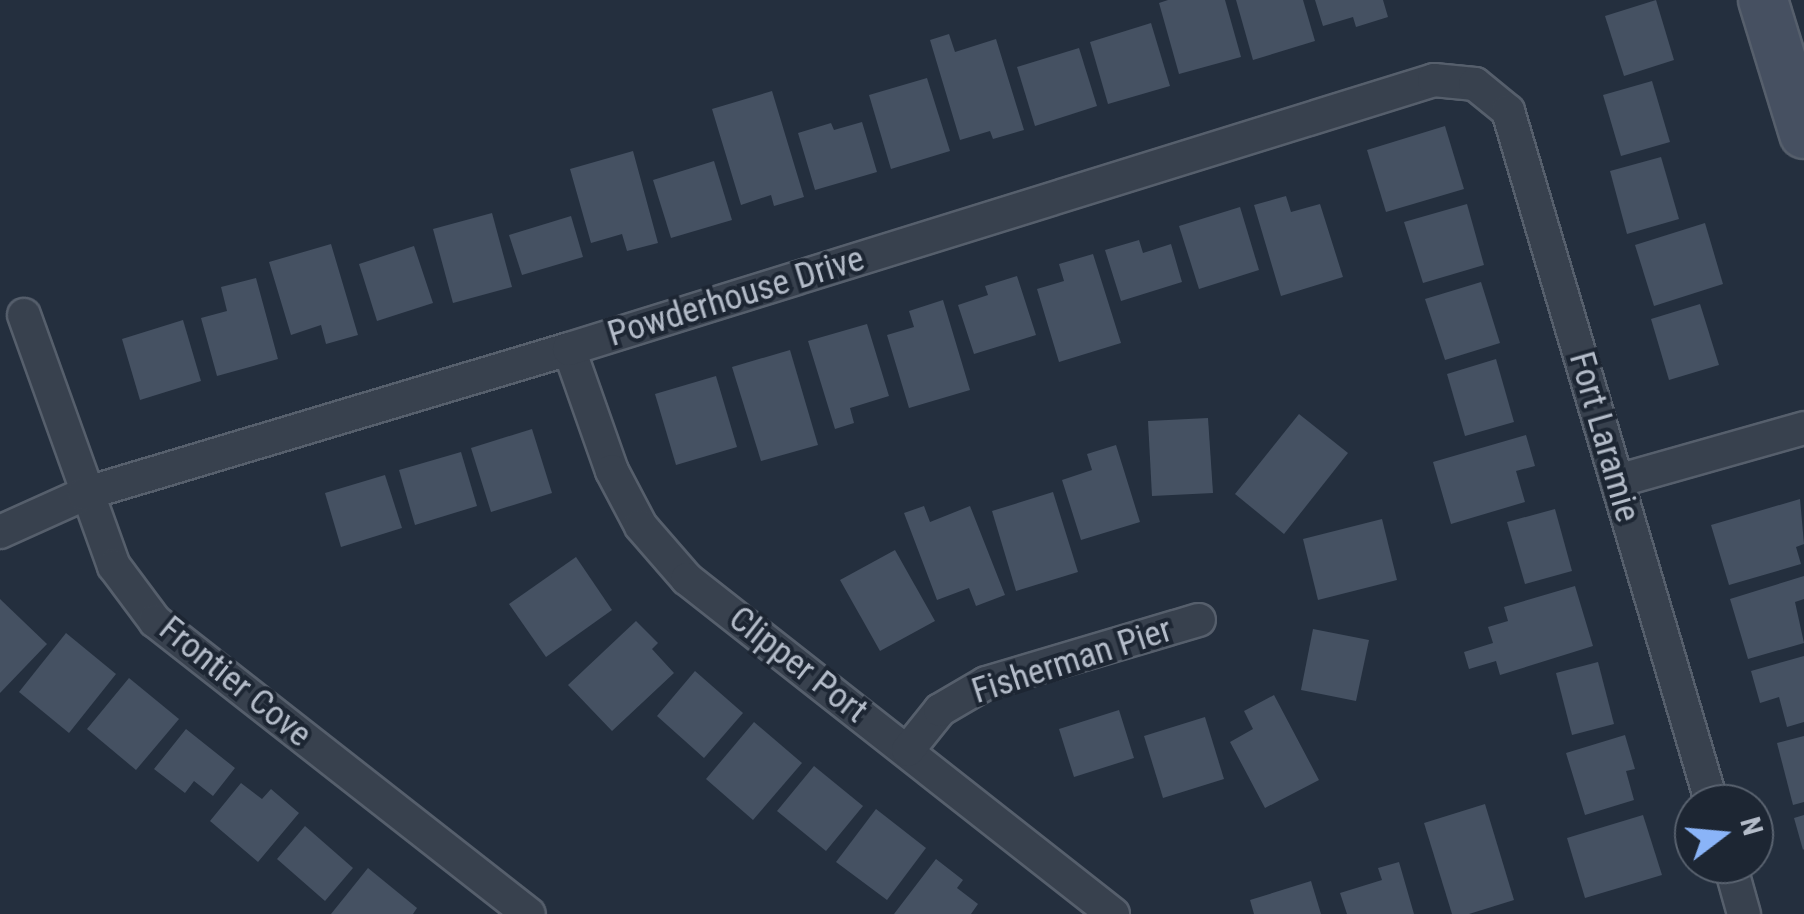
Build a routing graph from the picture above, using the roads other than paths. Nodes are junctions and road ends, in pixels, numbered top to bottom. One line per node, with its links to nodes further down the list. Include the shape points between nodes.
1 (1763, 0): 3 (main road)
2 (1475, 84): 5 (street, Powderhouse Drive, via 1434,80); 7 (street, Fort Laramie, via 1508,111)
3 (1804, 134)
4 (24, 315): 8 (street, Frontier Cove)
5 (569, 349): 8 (street, Powderhouse Drive); 11 (street, Clipper Port, via 612,471 642,526 687,578)
6 (1804, 428): 7 (street)
7 (1617, 481): 12 (street, Fort Laramie)
8 (84, 494): 9 (street, Powderhouse Drive); 15 (street, Frontier Cove, via 114,566 155,620)
9 (0, 532)
10 (1199, 620): 11 (street, Fisherman Pier, via 986,683 940,710)
11 (908, 750): 16 (street, Clipper Port)
12 (1706, 784)
13 (1735, 884): 14 (street)
14 (1742, 913)
15 (530, 914)
16 (1113, 914)

